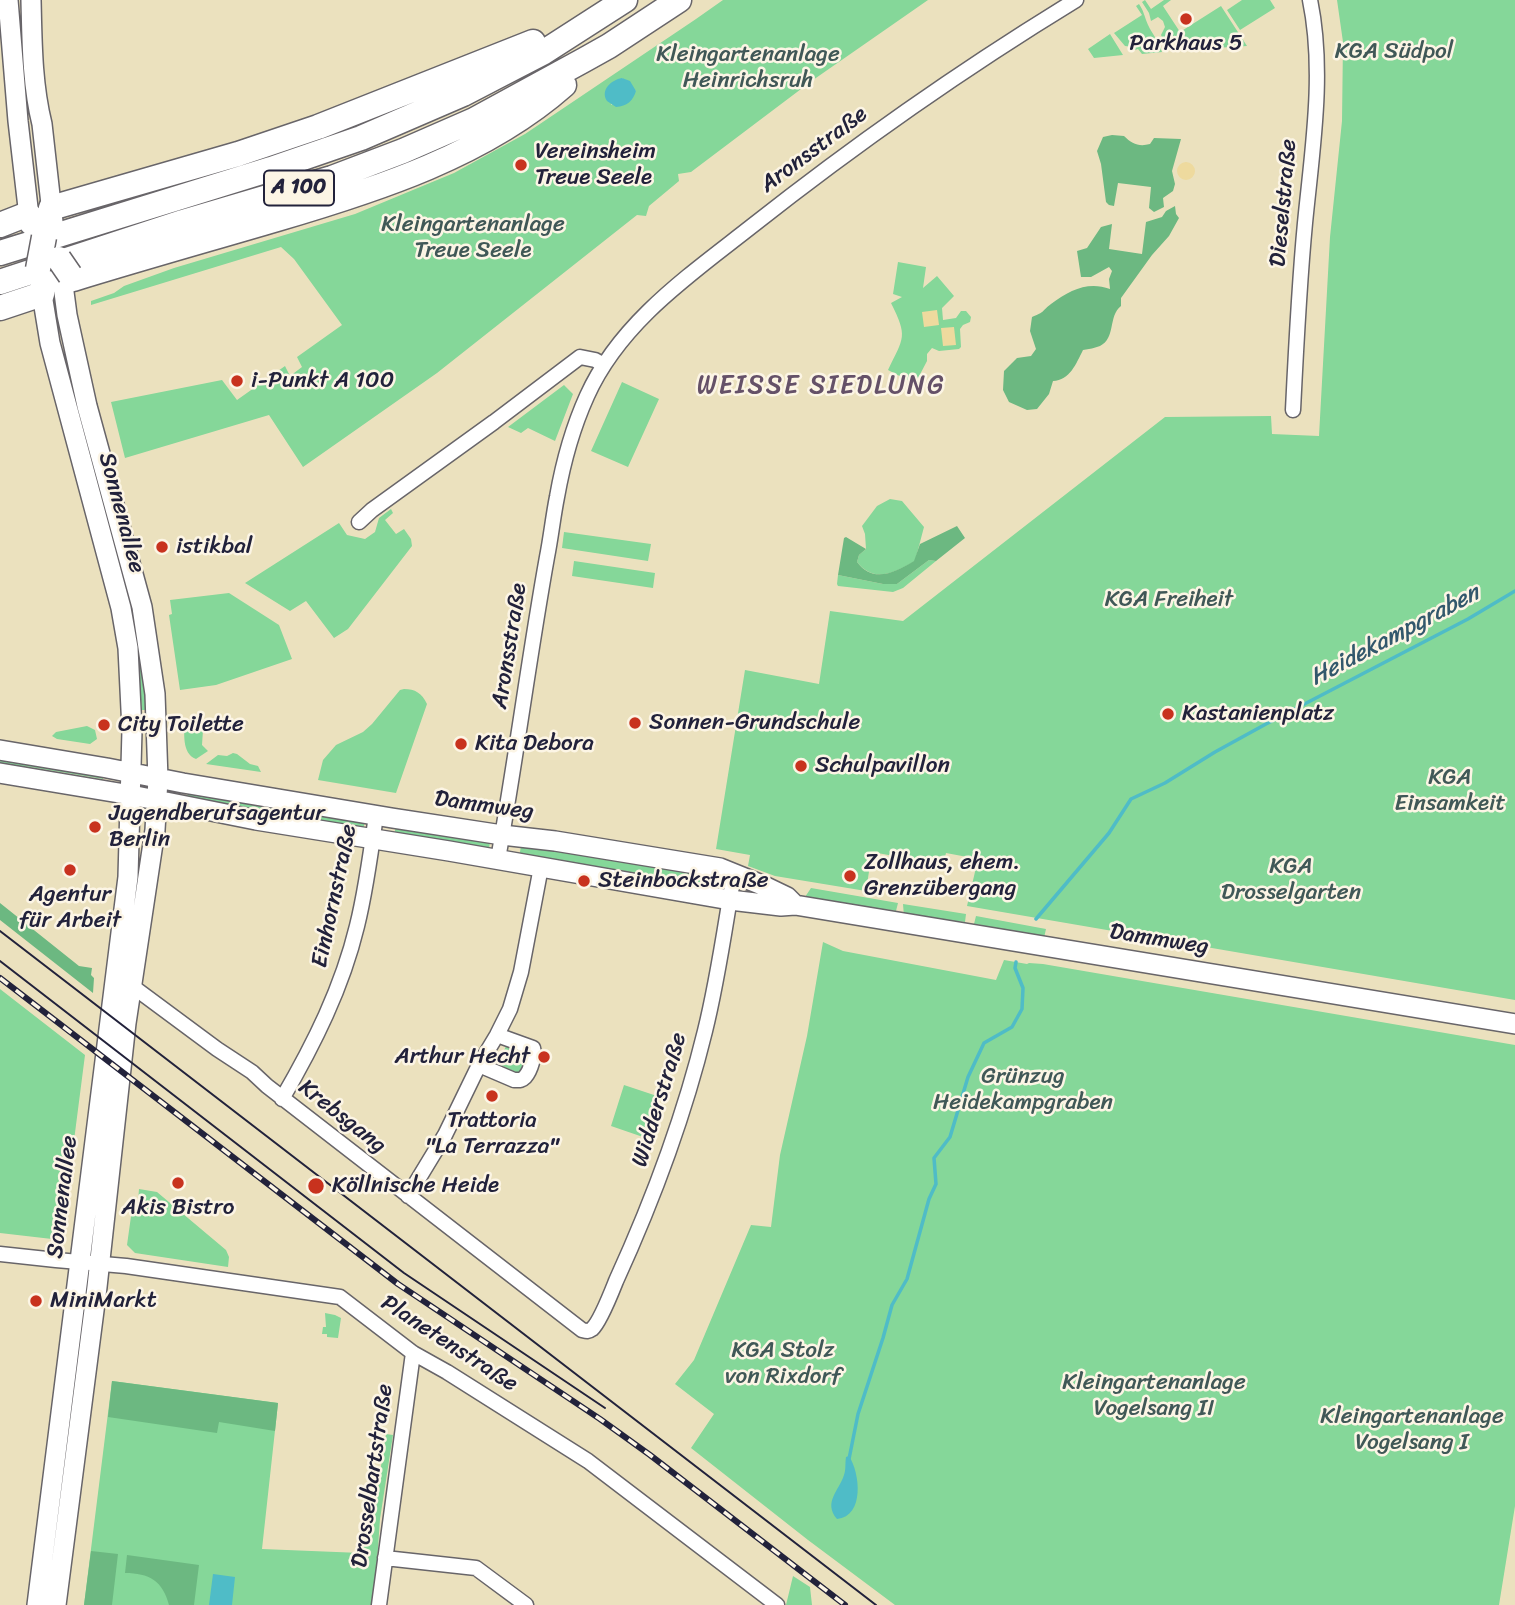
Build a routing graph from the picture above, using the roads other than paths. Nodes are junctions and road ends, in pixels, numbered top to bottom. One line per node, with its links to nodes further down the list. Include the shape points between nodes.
1 (8, 0): 9 (main road, Sonnenallee, via 18,121)
2 (30, 0): 9 (main road, Sonnenallee, via 41,124)
3 (625, 0): 7 (highway, A 100)
4 (679, 0): 8 (highway, A 100)
5 (1076, 0): 13 (street, Aronsstraße, via 911,107 802,186 663,298)
6 (1310, 0): 14 (street, Dieselstraße, via 1316,57 1314,123)
7 (568, 35): 9 (highway, via 533,42 280,141); 10 (highway, A 100, via 463,94 361,138)
8 (584, 60): 9 (highway, via 563,87 477,144 342,200); 11 (highway, A 100, via 474,120 332,178)
9 (44, 249): 12 (highway); 16 (main road, Sonnenallee, via 50,343 121,608 128,648); 17 (main road, Sonnenallee, via 67,315 142,607)
10 (0, 253)
11 (0, 282)
12 (0, 308)
13 (604, 365): 15 (street, via 580,357); 25 (street, Aronsstraße, via 578,419 557,494)
14 (1293, 410)
15 (359, 522)
16 (131, 730): 17 (main road); 20 (main road, Sonnenallee)
17 (157, 730): 21 (main road, Sonnenallee)
18 (0, 750): 20 (main road, Dammweg)
19 (0, 773): 22 (main road, Dammweg)
20 (131, 774): 21 (main road, Dammweg); 22 (main road, Sonnenallee)
21 (158, 779): 23 (main road, Sonnenallee); 24 (main road, Dammweg)
22 (131, 795): 23 (main road, Dammweg); 39 (main road, Sonnenallee, via 128,877)
23 (157, 801): 26 (main road, Dammweg); 32 (main road, Sonnenallee)
24 (376, 815): 25 (main road, Dammweg); 26 (street, Einhornstraße)
25 (502, 835): 27 (street, Aronsstraße); 29 (main road, Dammweg, via 698,864)
26 (373, 838): 27 (main road, Dammweg); 36 (street, Einhornstraße, via 357,928 337,992)
27 (498, 859): 28 (main road, Dammweg)
28 (541, 867): 30 (main road, Dammweg); 34 (street, via 521,972)
29 (734, 874): 30 (street, Widderstraße); 31 (main road, Dammweg, via 787,897)
30 (730, 900): 31 (main road, Dammweg); 40 (street, Widderstraße, via 716,984 679,1125 646,1214)
31 (795, 905): 33 (main road, Dammweg)
32 (132, 986): 36 (street, Krebsgang, via 252,1072); 39 (main road, Sonnenallee)
33 (1515, 1024)
34 (497, 1035): 35 (street); 35 (street, via 535,1051 525,1077 514,1080)
35 (479, 1065): 37 (street)
36 (282, 1099): 37 (street, Krebsgang)
37 (408, 1196): 40 (street, Krebsgang, via 582,1330)
38 (0, 1254): 39 (street, Planetenstraße)
39 (90, 1263): 41 (street, Planetenstraße, via 340,1297); 43 (main road, Sonnenallee); 44 (main road, Sonnenallee)
40 (592, 1329)
41 (413, 1353): 42 (street, Drosselbartstraße); 47 (street, Planetenstraße, via 588,1461)
42 (385, 1558): 45 (street, Drosselbartstraße); 46 (street, via 476,1568)
43 (37, 1605)
44 (57, 1605)
45 (379, 1605)
46 (526, 1605)
47 (777, 1605)

